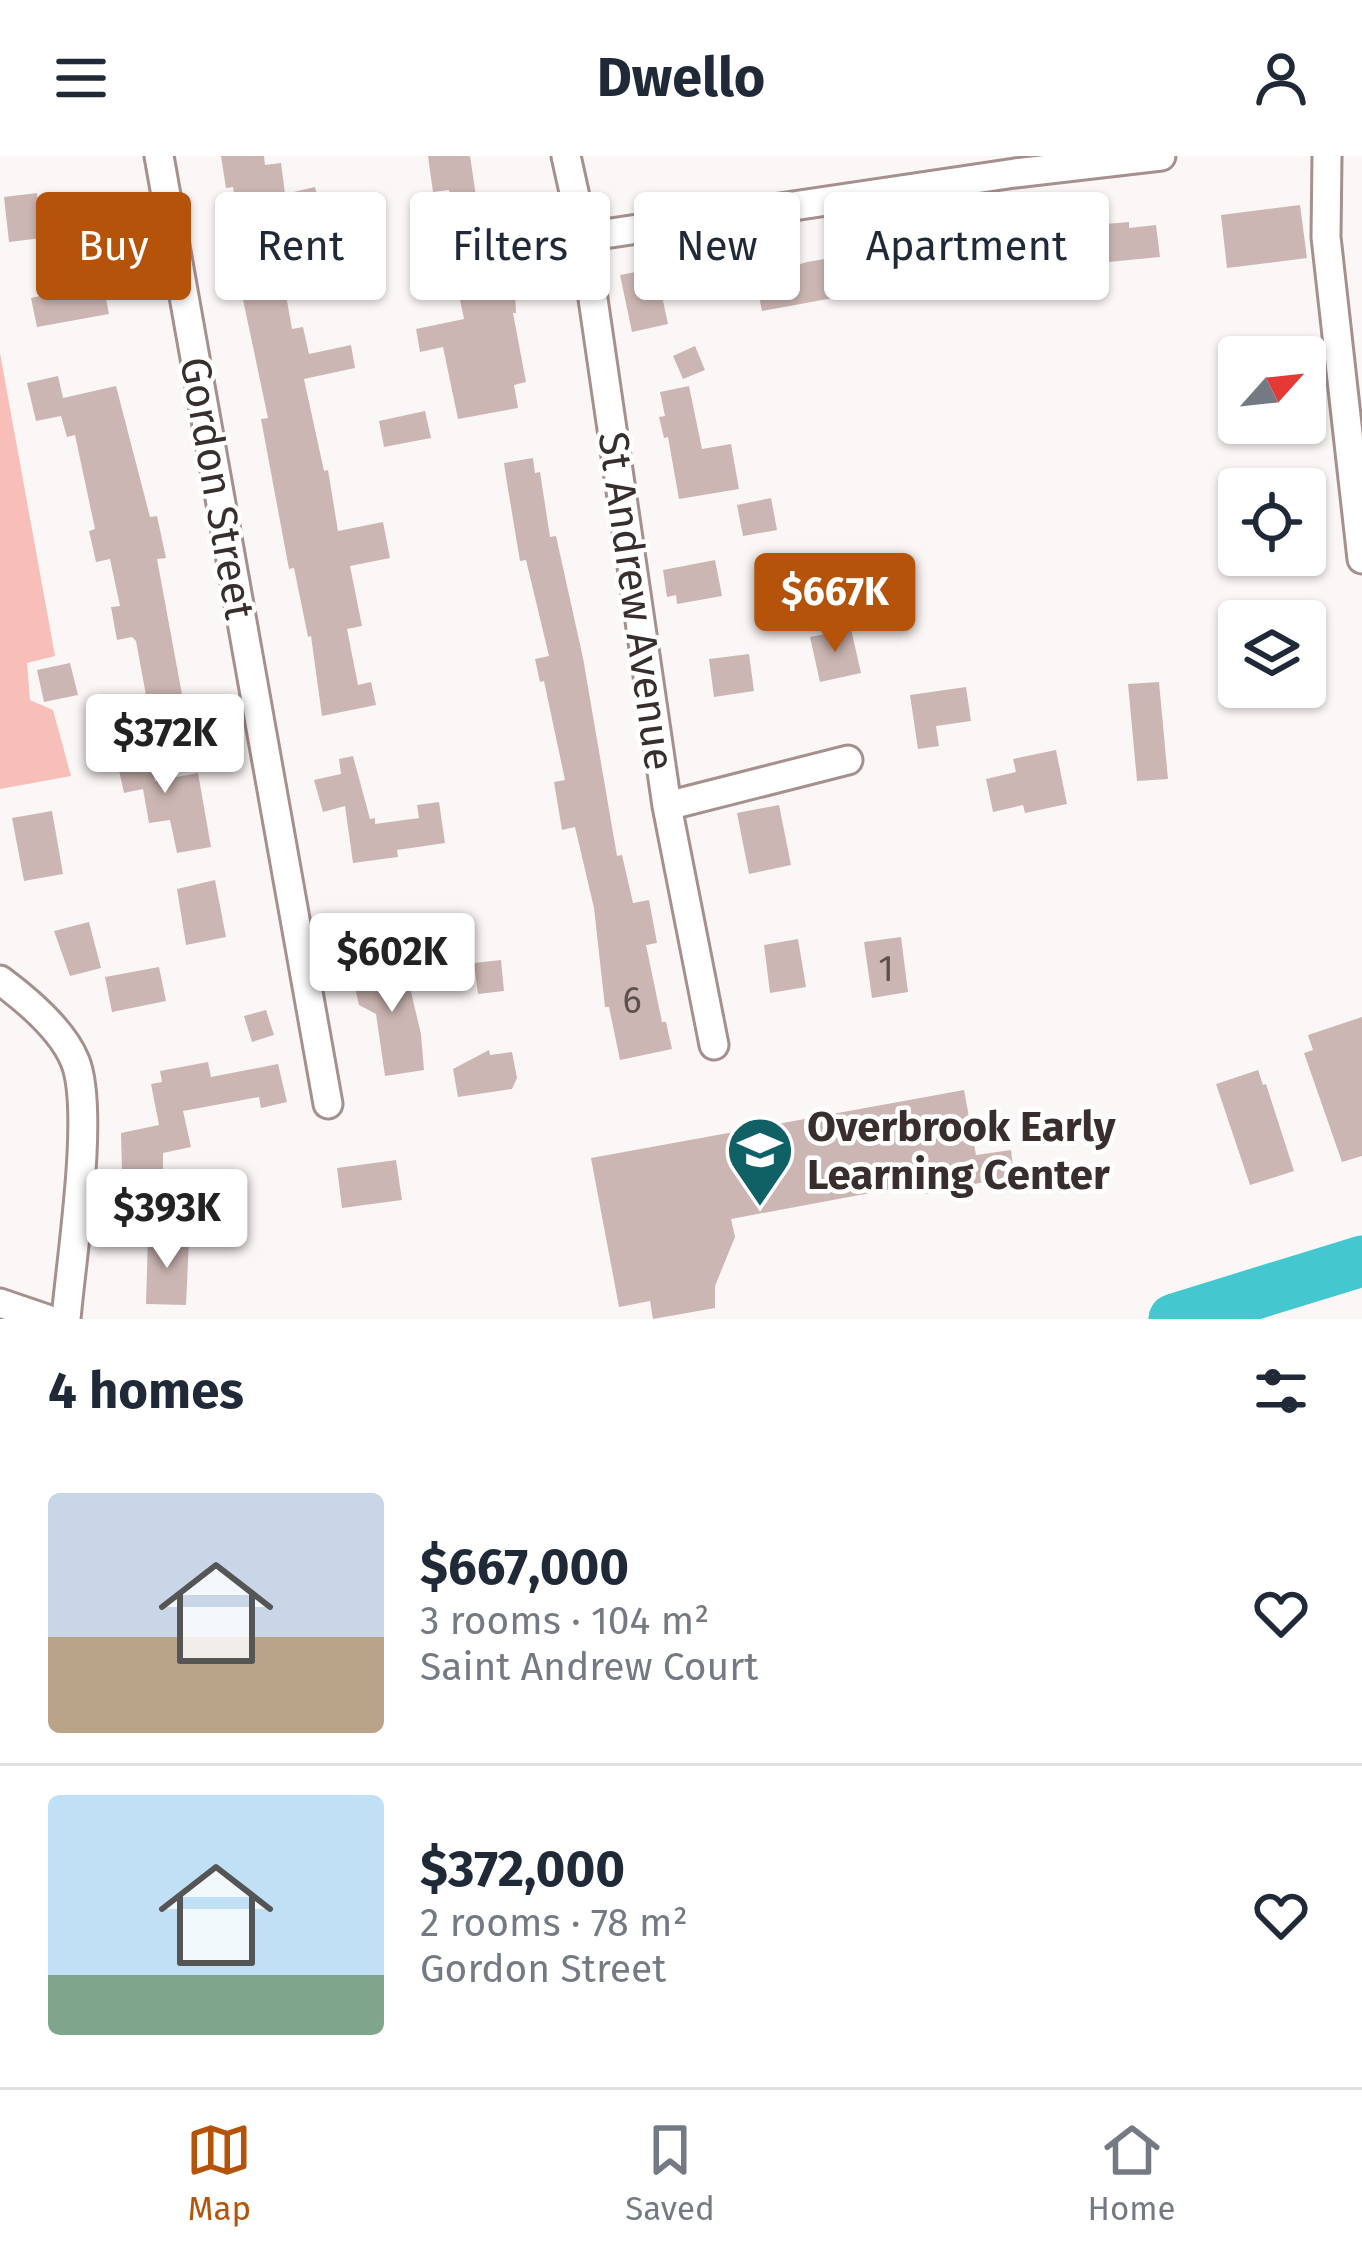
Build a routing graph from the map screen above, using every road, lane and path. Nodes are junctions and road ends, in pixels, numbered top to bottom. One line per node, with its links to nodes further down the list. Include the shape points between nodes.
1 (159, 156): 14 (street, Gordon Street)
2 (566, 156): 6 (street, St Andrew Avenue)
3 (1161, 156): 5 (street)
4 (1327, 156): 9 (street, via 1326,237)
5 (1015, 164): 7 (street)
6 (574, 192)
7 (610, 233)
8 (593, 300): 11 (street, St Andrew Avenue)
9 (1362, 559)
10 (848, 760): 11 (street)
11 (667, 806): 13 (street, St Andrew Avenue)
12 (0, 980): 17 (street, via 57,1034 76,1064 83,1109)
13 (714, 1045)
14 (328, 1104)
15 (0, 1303): 16 (street)
16 (47, 1319)
17 (66, 1319)

